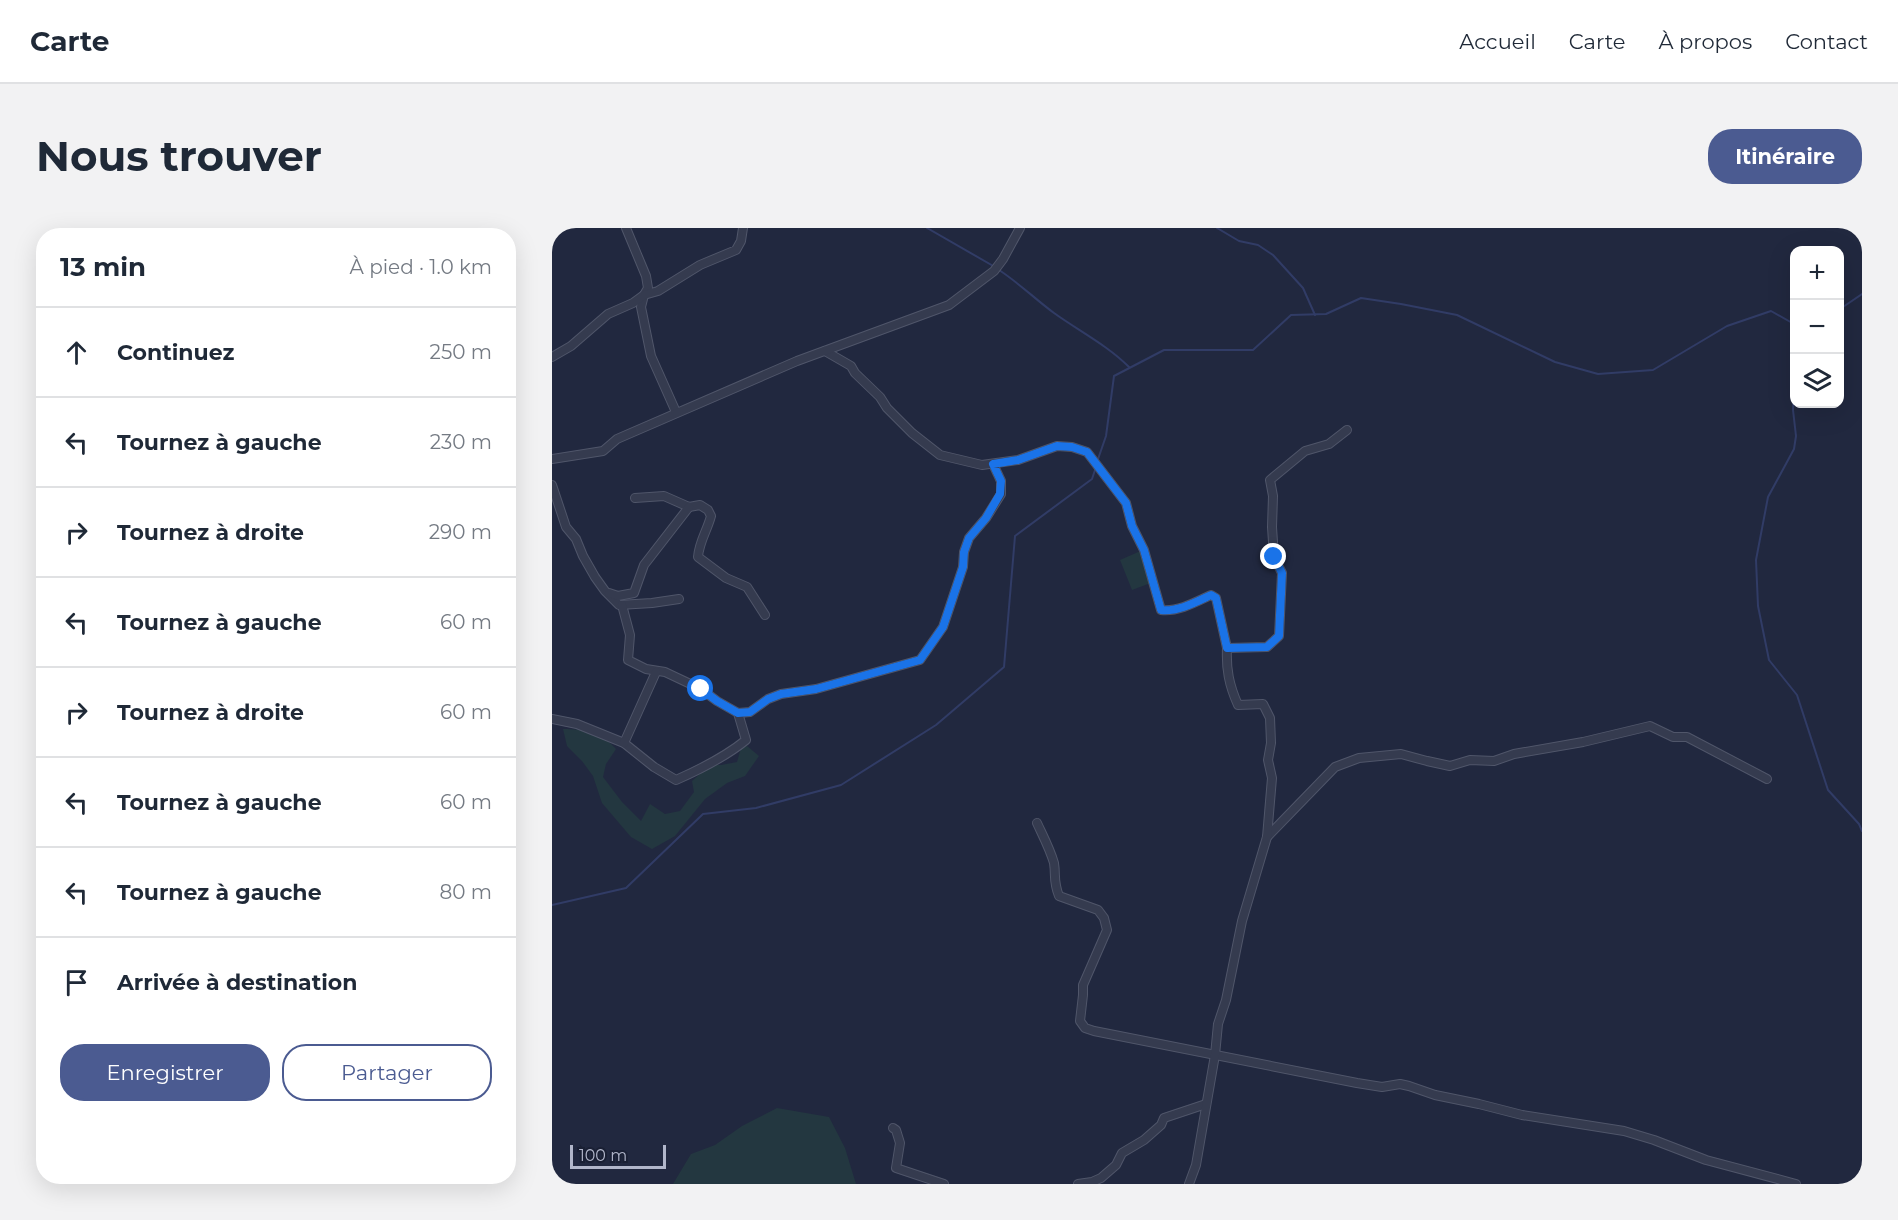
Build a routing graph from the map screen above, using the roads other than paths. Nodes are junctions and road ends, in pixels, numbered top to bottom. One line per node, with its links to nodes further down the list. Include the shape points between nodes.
1 (626, 228): 4 (street, via 646,276 648,288)
2 (743, 228): 4 (street, via 736,250)
3 (1020, 228): 5 (street, via 994,271 949,305)
4 (644, 295): 6 (street, via 608,314); 7 (street, via 641,307 651,356)
5 (825, 351): 7 (street); 10 (street, via 851,366 912,433 940,455)
6 (552, 357)
7 (676, 412): 9 (street, via 617,439 603,451)
8 (1347, 430): 18 (street, via 1329,444 1305,451 1270,480 1274,557 1282,573 1279,636 1267,647)
9 (552, 459)
10 (993, 464): 18 (street, via 1057,446 1087,452 1126,503 1161,610 1192,604 1211,595 1216,598); 20 (street, via 1001,481 1000,494 969,538 943,627 920,660 816,689 781,694 750,712)
11 (552, 485): 14 (street, via 566,527)
12 (635, 498): 13 (street, via 664,496)
13 (689, 507): 14 (street, via 644,565 634,593 618,596); 17 (street, via 700,505 711,516 698,557 726,578 747,587)
14 (605, 591): 16 (street)
15 (679, 598): 16 (street)
16 (622, 605): 19 (street, via 630,635 628,660)
17 (765, 615)
18 (1227, 648): 25 (street, via 1226,668 1238,705 1263,704 1270,718 1268,760 1272,778)
19 (656, 672): 20 (street, via 665,672 701,689); 22 (street)
20 (738, 713): 22 (street, via 746,740 676,780)
21 (552, 719): 22 (street, via 577,724)
22 (624, 743)
23 (1767, 779): 25 (street, via 1687,736 1673,737 1650,726 1494,761 1470,759 1450,765 1401,754 1359,758 1335,767)
24 (1037, 823): 26 (street, via 1048,844 1059,896 1098,910 1107,930 1083,985 1080,1021 1085,1028)
25 (1267, 837): 26 (street, via 1242,921 1218,1024)
26 (1215, 1055): 27 (street); 32 (street, via 1382,1087 1400,1084 1522,1115 1624,1131 1706,1160)
27 (1206, 1104): 30 (street, via 1164,1118 1144,1140 1122,1153 1116,1165 1101,1178); 31 (street)
28 (893, 1128): 29 (street, via 900,1143 896,1168)
29 (944, 1184)
30 (1078, 1184)
31 (1189, 1184)
32 (1796, 1184)

